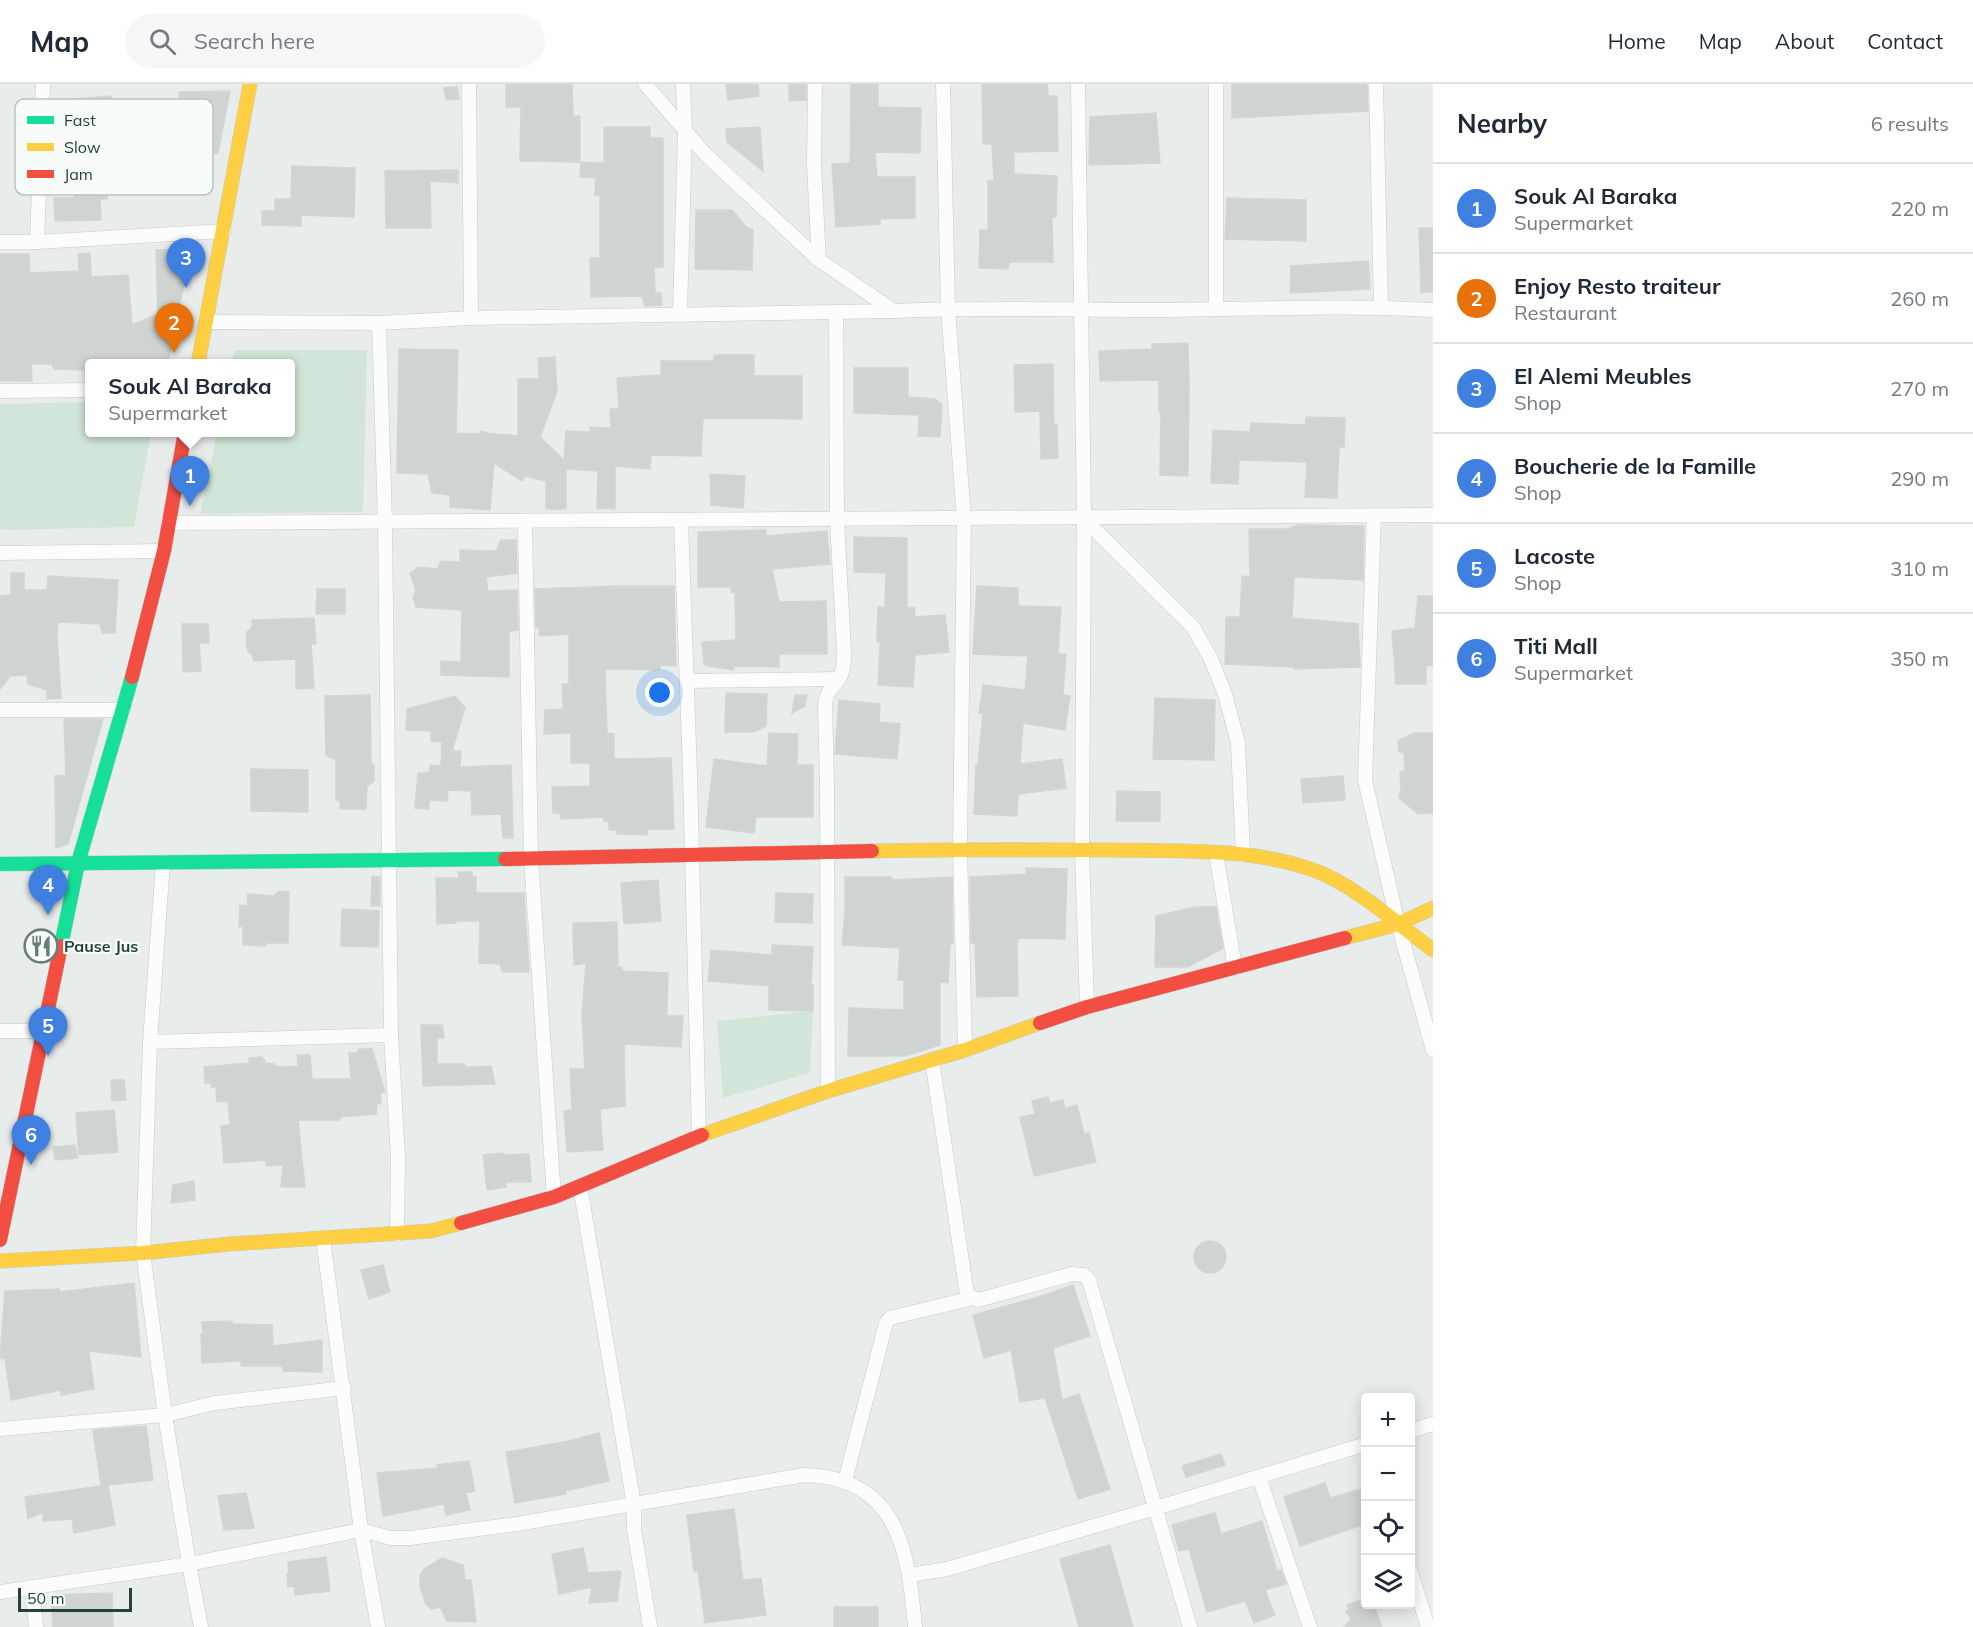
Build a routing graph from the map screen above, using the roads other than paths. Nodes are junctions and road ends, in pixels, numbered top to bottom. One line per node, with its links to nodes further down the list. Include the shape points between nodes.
1 (43, 84): 11 (street)
2 (250, 84): 14 (street)
3 (469, 84): 26 (street)
4 (645, 84): 12 (street)
5 (683, 84): 12 (street)
6 (815, 84): 17 (street)
7 (943, 84): 19 (street)
8 (1078, 84): 21 (street)
9 (1216, 84): 20 (street)
10 (1376, 84): 18 (street)
11 (42, 99)
12 (685, 130): 17 (street, via 706,155); 25 (street)
13 (39, 195): 16 (street)
14 (224, 231): 16 (street); 27 (street)
15 (0, 242): 16 (street)
16 (37, 242)
17 (819, 260): 23 (street)
18 (1381, 307): 20 (street); 22 (street)
19 (948, 309): 21 (street); 23 (street); 35 (street)
20 (1216, 309): 21 (street)
21 (1082, 310): 36 (street)
22 (1433, 310)
23 (894, 311): 24 (street)
24 (836, 312): 25 (street); 37 (street)
25 (680, 315): 26 (street)
26 (471, 318): 28 (street)
27 (206, 322): 28 (street); 29 (street)
28 (379, 323): 39 (street)
29 (199, 359)
30 (85, 390): 31 (street)
31 (0, 391)
32 (184, 437): 41 (street)
33 (1374, 515): 34 (street); 36 (street); 60 (street, via 1365,780)
34 (1433, 515)
35 (964, 519): 36 (street); 37 (street); 48 (street)
36 (1084, 519): 50 (street); 52 (street, via 1193,627 1211,659 1238,743)
37 (837, 520): 38 (street); 44 (street, via 844,652)
38 (681, 521): 40 (street); 45 (street)
39 (385, 522): 40 (street); 41 (street); 55 (street)
40 (525, 522): 54 (street)
41 (168, 524): 42 (street)
42 (164, 551): 43 (street); 47 (street)
43 (0, 554)
44 (839, 679): 45 (street); 49 (street, via 826,695 825,705)
45 (687, 681): 53 (street)
46 (0, 710): 47 (street)
47 (123, 710): 57 (street)
48 (960, 849): 49 (street); 50 (street); 68 (street)
49 (827, 851): 53 (street); 71 (street)
50 (1082, 851): 51 (street); 63 (street)
51 (1216, 853): 52 (street); 62 (street)
52 (1243, 855): 60 (street, via 1317,872 1350,889)
53 (692, 856): 54 (street); 72 (street)
54 (531, 859): 55 (street); 74 (street)
55 (389, 860): 56 (street); 66 (street)
56 (164, 862): 57 (street); 67 (street)
57 (78, 863): 58 (street); 65 (street)
58 (0, 864)
59 (1433, 908): 60 (street)
60 (1398, 924): 61 (street); 62 (street); 69 (street)
61 (1433, 950)
62 (1234, 968): 63 (street)
63 (1087, 1007): 68 (street)
64 (0, 1031): 65 (street)
65 (44, 1031): 75 (street)
66 (391, 1035): 67 (street); 76 (street, via 398,1158)
67 (150, 1041): 79 (street)
68 (965, 1050): 70 (street)
69 (1433, 1050)
70 (932, 1060): 71 (street); 81 (street, via 967,1294)
71 (828, 1091): 72 (street)
72 (699, 1136): 73 (street)
73 (580, 1186): 74 (street); 90 (street)
74 (554, 1197): 76 (street, via 430,1231)
75 (2, 1219): 78 (street)
76 (397, 1234): 77 (street)
77 (323, 1238): 79 (street); 82 (street)
78 (0, 1240)
79 (143, 1253): 80 (street); 83 (street)
80 (0, 1261)
81 (973, 1298): 89 (street, via 890,1318 886,1323); 91 (street, via 978,1300 1072,1274 1084,1275 1089,1280)
82 (344, 1388): 83 (street, via 214,1403); 92 (street)
83 (165, 1415): 85 (street); 93 (street)
84 (1433, 1424): 86 (street)
85 (0, 1429)
86 (1415, 1429)
87 (1361, 1445): 88 (street)
88 (1259, 1477): 91 (street); 104 (street)
89 (845, 1481): 90 (street, via 804,1475); 94 (street, via 866,1492 882,1507 898,1533)
90 (634, 1505): 92 (street, via 410,1538 391,1538); 101 (street, via 634,1529)
91 (1156, 1508): 94 (street, via 947,1569); 103 (street)
92 (361, 1530): 93 (street); 100 (street)
93 (189, 1564): 96 (street); 99 (street)
94 (910, 1575): 102 (street)
95 (1415, 1586): 105 (street)
96 (32, 1587): 97 (street); 98 (street)
97 (0, 1592)
98 (36, 1627)
99 (201, 1627)
100 (378, 1627)
101 (650, 1627)
102 (915, 1627)
103 (1190, 1627)
104 (1310, 1627)
105 (1428, 1627)

